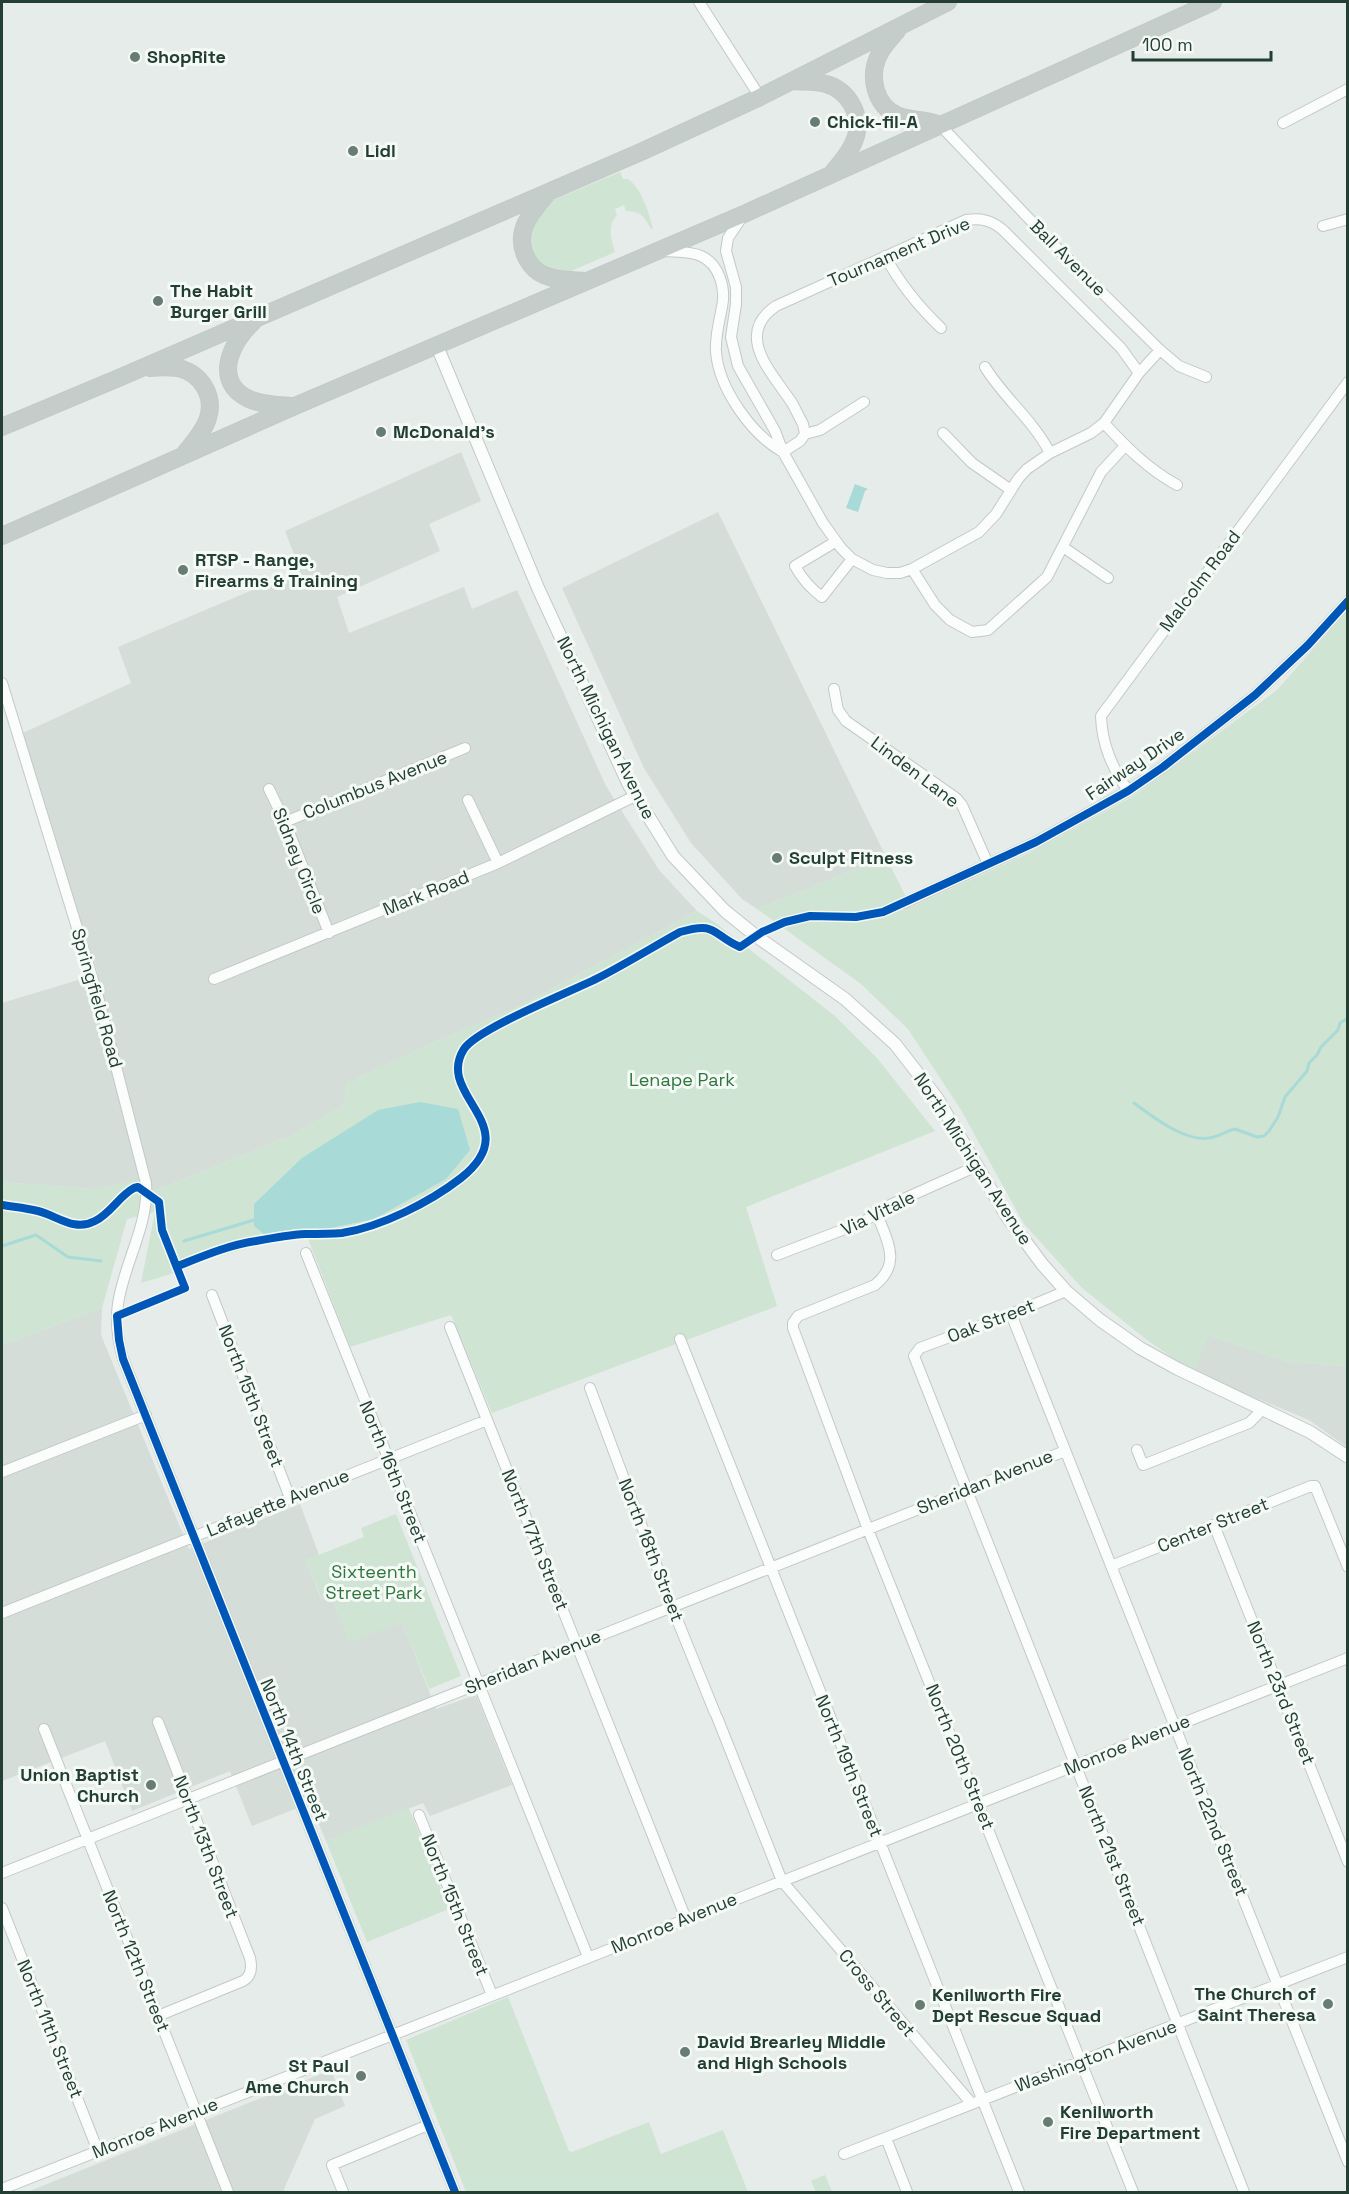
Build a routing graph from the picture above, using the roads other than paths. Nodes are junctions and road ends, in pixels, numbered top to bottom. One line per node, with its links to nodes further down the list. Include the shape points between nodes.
1 (699, 2): 7 (street)
2 (948, 2): 4 (highway)
3 (1213, 2): 9 (highway)
4 (904, 24): 5 (highway); 9 (highway, via 878,58 873,76 877,93 896,115)
5 (790, 81): 7 (highway); 10 (highway, via 833,86 853,107 856,134 851,148)
6 (1347, 89): 8 (street)
7 (760, 97): 11 (highway)
8 (1283, 123)
9 (940, 125): 10 (highway); 21 (street, Ball Avenue)
10 (831, 175): 12 (highway)
11 (549, 192): 17 (highway, via 524,226 525,254 544,276); 18 (highway)
12 (744, 214): 15 (highway); 34 (street, via 726,246 737,292 731,337 738,366)
13 (1347, 219): 14 (street)
14 (1323, 226)
15 (660, 250): 17 (highway); 34 (street, via 701,256 715,269 723,290 715,333 716,354 726,389 757,433)
16 (885, 256): 19 (street, via 896,278); 24 (street, Tournament Drive, via 966,220 993,222 1121,348); 32 (street, Tournament Drive, via 776,306 767,312 757,329 762,358 792,403)
17 (589, 281): 20 (highway)
18 (258, 317): 23 (highway); 28 (highway, via 243,332 230,355 232,383 253,401)
19 (941, 328)
20 (436, 346): 28 (highway); 51 (street, North Michigan Avenue, via 538,588)
21 (1160, 350): 24 (street); 25 (street, Ball Avenue, via 1179,366)
22 (985, 366): 35 (street)
23 (142, 368): 30 (highway); 36 (highway, via 184,370 206,390 208,419)
24 (1139, 373): 29 (street)
25 (1206, 377)
26 (1347, 382): 50 (street, Malcolm Road, via 1101,716 1106,751)
27 (864, 402): 32 (street, via 820,430)
28 (295, 406): 36 (highway)
29 (1104, 423): 33 (street); 35 (street)
30 (2, 427)
31 (943, 433): 38 (street, via 972,463)
32 (805, 434): 34 (street)
33 (1125, 446): 37 (street, via 1150,469); 41 (street, via 1101,472)
34 (783, 452): 40 (street)
35 (1050, 453): 38 (street, via 1027,469)
36 (184, 454): 39 (highway)
37 (1177, 485)
38 (1011, 490): 43 (street, via 979,532)
39 (2, 536)
40 (836, 542): 42 (street); 42 (street, via 795,566 811,588 822,597)
41 (1063, 547): 43 (street, via 1037,588 994,626 980,632 950,620 935,605); 44 (street)
42 (852, 559): 43 (street, via 887,573)
43 (912, 569)
44 (1108, 578)
45 (1347, 601): 50 (street, Fairway Drive, via 1255,695)
46 (2, 683): 66 (street, Springfield Road, via 97,993 146,1183 144,1214)
47 (834, 689): 55 (street, Linden Lane, via 838,710 846,721 963,805)
48 (465, 748): 53 (street, Columbus Avenue)
49 (269, 789): 53 (street, Sidney Circle)
50 (1128, 791): 55 (street, Fairway Drive)
51 (635, 796): 54 (street, Mark Road); 59 (street, North Michigan Avenue, via 673,856 725,911 845,999 895,1044 938,1098)
52 (468, 800): 54 (street)
53 (285, 822): 57 (street, Sidney Circle)
54 (498, 863): 57 (street, Mark Road)
55 (988, 864): 56 (street, Fairway Drive)
56 (904, 903)
57 (329, 933): 58 (street, Mark Road)
58 (214, 980)
59 (976, 1166): 60 (street, Via Vitale); 63 (street, North Michigan Avenue, via 1021,1236)
60 (877, 1214): 62 (street, Via Vitale); 82 (street, North 20th Street, via 891,1255 884,1278 798,1316 794,1328)
61 (306, 1253): 77 (street, North 16th Street)
62 (777, 1256)
63 (1066, 1291): 65 (street, Oak Street); 71 (street, North Michigan Avenue, via 1140,1348)
64 (212, 1295): 80 (street, North 15th Street)
65 (1011, 1314): 69 (street, Oak Street); 75 (street, North 22nd Street)
66 (117, 1316): 72 (street, North 14th Street, via 123,1359)
67 (450, 1327): 73 (street, North 17th Street)
68 (680, 1339): 86 (street, North 19th Street)
69 (917, 1352): 79 (street, North 21st Street, via 915,1356)
70 (590, 1388): 87 (street, North 18th Street)
71 (1260, 1408): 74 (street, via 1249,1423 1143,1465); 76 (street, North Michigan Avenue, via 1310,1432)
72 (146, 1415): 78 (street); 83 (street, North 14th Street)
73 (487, 1420): 77 (street, Lafayette Avenue); 89 (street, North 17th Street)
74 (1137, 1450)
75 (1065, 1451): 79 (street, Sheridan Avenue); 84 (street, North 22nd Street)
76 (1347, 1457)
77 (388, 1459): 80 (street, Lafayette Avenue); 91 (street, North 16th Street)
78 (2, 1472)
79 (966, 1490): 82 (street, Sheridan Avenue); 97 (street, North 21st Street)
80 (290, 1498): 83 (street, Lafayette Avenue)
81 (1214, 1525): 84 (street, Center Street); 85 (street, Center Street, via 1315,1486); 92 (street, North 23rd Street)
82 (868, 1529): 86 (street, Sheridan Avenue); 99 (street, North 20th Street)
83 (193, 1536): 88 (street, Lafayette Avenue); 96 (street, North 14th Street)
84 (1111, 1566): 94 (street, North 22nd Street)
85 (1347, 1566)
86 (771, 1568): 87 (street, Sheridan Avenue); 102 (street, North 19th Street)
87 (672, 1606): 89 (street, Sheridan Avenue); 105 (street, North 18th Street)
88 (2, 1613)
89 (576, 1645): 91 (street, Sheridan Avenue); 107 (street, North 17th Street)
90 (1347, 1658): 92 (street, Monroe Avenue)
91 (478, 1683): 96 (street, Sheridan Avenue); 108 (street, North 16th Street)
92 (1278, 1685): 94 (street, Monroe Avenue); 103 (street, North 23rd Street)
93 (158, 1722): 98 (street, North 13th Street)
94 (1174, 1726): 97 (street, Monroe Avenue); 110 (street, North 22nd Street)
95 (44, 1729): 101 (street, North 12th Street)
96 (283, 1761): 98 (street, Sheridan Avenue); 114 (street, North 14th Street)
97 (1076, 1765): 99 (street, Monroe Avenue); 113 (street, North 21st Street)
98 (188, 1799): 101 (street, Sheridan Avenue); 112 (street, North 13th Street, via 250,1958 251,1972 243,1981)
99 (978, 1803): 102 (street, Monroe Avenue); 115 (street, North 20th Street)
100 (418, 1815): 111 (street, North 15th Street)
101 (88, 1839): 104 (street, Sheridan Avenue); 112 (street, North 12th Street)
102 (880, 1842): 105 (street, Monroe Avenue); 116 (street, North 19th Street)
103 (1347, 1862)
104 (2, 1873)
105 (782, 1881): 107 (street, Monroe Avenue); 116 (street, Cross Street)
106 (2, 1908): 120 (street, North 11th Street)
107 (686, 1919): 108 (street, Monroe Avenue)
108 (588, 1957): 111 (street, Monroe Avenue)
109 (1347, 1957): 110 (street, Washington Avenue)
110 (1277, 1985): 113 (street, Washington Avenue); 122 (street, North 22nd Street)
111 (492, 1995): 114 (street, Monroe Avenue)
112 (158, 2016): 117 (street, North 12th Street)
113 (1178, 2024): 115 (street, Washington Avenue); 130 (street, North 21st Street)
114 (392, 2035): 117 (street, Monroe Avenue); 118 (street, North 14th Street)
115 (1081, 2062): 116 (street, Washington Avenue); 129 (street, North 20th Street)
116 (977, 2102): 119 (street, Washington Avenue); 128 (street, North 19th Street)
117 (196, 2112): 120 (street, Monroe Avenue); 124 (street, North 12th Street)
118 (428, 2125): 125 (street, via 332,2166); 126 (street, North 14th Street)
119 (886, 2138): 121 (street, Washington Avenue); 127 (street)
120 (98, 2151): 123 (street, Monroe Avenue)
121 (844, 2154)
122 (1347, 2162)
123 (2, 2191)
124 (228, 2193)
125 (343, 2193)
126 (455, 2193)
127 (907, 2193)
128 (1019, 2193)
129 (1133, 2193)
130 (1244, 2193)

